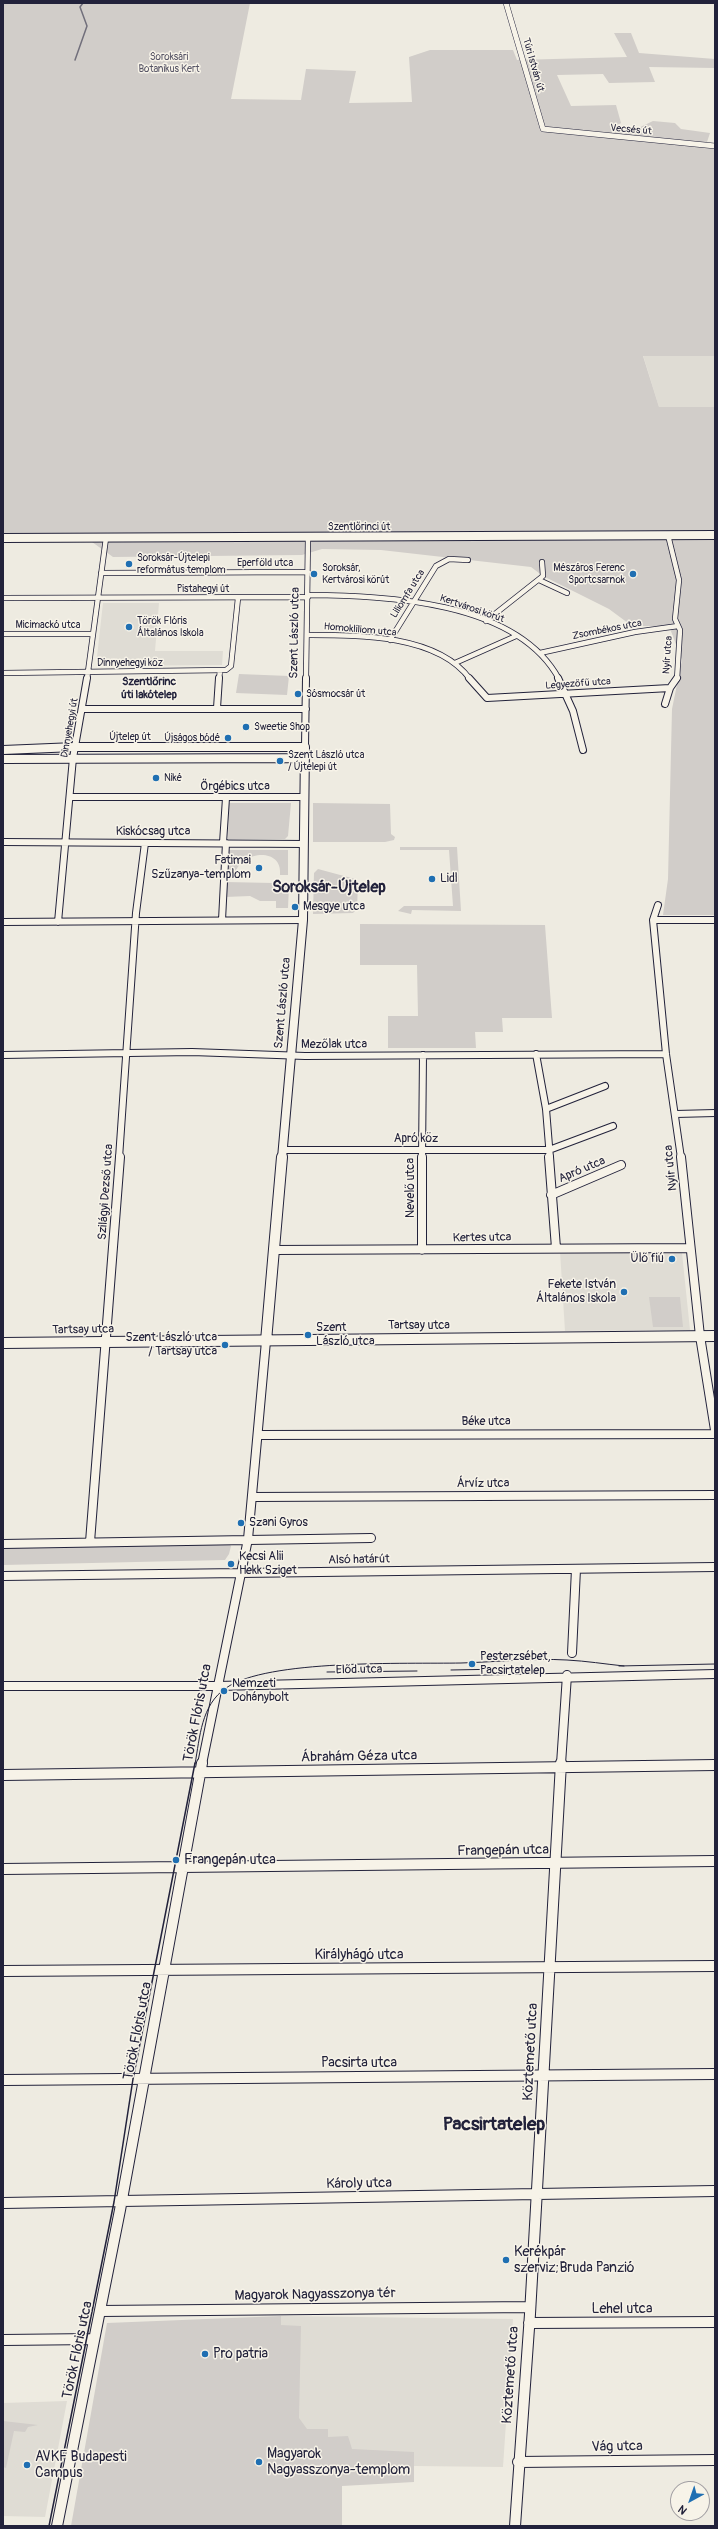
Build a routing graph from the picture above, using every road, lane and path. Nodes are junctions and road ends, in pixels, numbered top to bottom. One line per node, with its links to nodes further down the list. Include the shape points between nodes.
1 (506, 3): 2 (street, Túri István út, via 542,127)
2 (546, 131): 3 (street, Vecsés út)
3 (715, 146)
4 (668, 535): 5 (main road, Szentlőrinci út); 6 (main road, Szentlőrinci út); 21 (street, Nyír utca, via 679,580 675,619)
5 (715, 535)
6 (308, 537): 8 (main road, Szentlőrinci út); 11 (street, Szent László utca)
7 (3, 538): 8 (main road, Szentlőrinci út)
8 (106, 538): 12 (street, Dinnyehegyi út)
9 (468, 560): 19 (street, Liliomfa utca, via 449,559 436,566)
10 (542, 562): 13 (street, via 544,573)
11 (308, 572): 12 (street, Eperföld utca); 15 (street, Szent László utca)
12 (101, 573): 17 (street, Dinnyehegyi út)
13 (539, 580): 14 (street); 20 (street)
14 (567, 593)
15 (308, 596): 18 (street, Pistahegyi út); 19 (street, Kertvárosi körút, via 355,595); 24 (street, Szent László utca)
16 (3, 598): 17 (street, Pistahegyi út)
17 (98, 598): 18 (street, Pistahegyi út); 23 (street, Dinnyehegyi út)
18 (238, 598): 30 (street, via 231,666 228,670)
19 (415, 601): 20 (street, Kertvárosi körút, via 458,611); 26 (street, Liliomfa utca)
20 (486, 621): 25 (street, Kertvárosi körút)
21 (678, 626): 27 (street, Zsombékos utca, via 635,632); 32 (street, Nyír utca, via 680,652 677,678)
22 (3, 634): 23 (street, Micimackó utca)
23 (92, 634): 29 (street, Dinnyehegyi út)
24 (307, 636): 26 (street, Homokliliom utca); 38 (street, Szent László utca)
25 (516, 636): 27 (street, Kertvárosi körút); 28 (street)
26 (390, 640): 28 (street, Homokliliom utca, via 408,644)
27 (540, 653): 33 (street, Kertvárosi körút)
28 (455, 663): 34 (street, Homokliliom utca)
29 (87, 672): 30 (street, Dinnyehegyi köz); 31 (street, Dinnyehegyi köz); 37 (street, Dinnyehegyi út)
30 (220, 672): 36 (street)
31 (3, 673)
32 (670, 688): 33 (street, Legyezőfű utca); 35 (street, Nyír utca)
33 (567, 693): 34 (street, Legyezőfű utca); 42 (street, Kertvárosi körút, via 574,710)
34 (487, 698)
35 (665, 704)
36 (217, 708): 37 (street); 38 (street)
37 (83, 709): 39 (street, Dinnyehegyi út)
38 (306, 709): 40 (street, Szent László utca)
39 (75, 747): 40 (street, Újtelep út); 41 (street, Újtelep út); 43 (street, Dinnyehegyi út)
40 (305, 747): 44 (street, Szent László utca)
41 (3, 750)
42 (583, 750)
43 (73, 758): 44 (street, Újtelep út); 45 (street, Újtelep út); 46 (street, Dinnyehegyi út)
44 (305, 758): 47 (street, Szent László utca)
45 (3, 759)
46 (70, 797): 48 (street, Őrgébics utca); 50 (street, Dinnyehegyi út)
47 (305, 797): 48 (street, Őrgébics utca); 53 (street, Szent László utca)
48 (226, 798): 52 (street)
49 (3, 842): 50 (street, Kiskócsag utca)
50 (64, 842): 51 (street, Kiskócsag utca); 61 (street, Dinnyehegyi út)
51 (145, 843): 52 (street, Kiskócsag utca); 55 (street, Szilágyi Dezső utca)
52 (225, 843): 53 (street, Kiskócsag utca); 56 (street)
53 (304, 844): 57 (street, Szent László utca)
54 (658, 904): 58 (street, Nyír utca)
55 (137, 920): 56 (street); 61 (street); 62 (street, Szilágyi Dezső utca)
56 (222, 920): 57 (street)
57 (303, 920): 66 (street, Szent László utca)
58 (653, 920): 59 (street); 64 (street, Nyír utca)
59 (715, 920)
60 (3, 922): 61 (street)
61 (58, 922)
62 (127, 1053): 65 (street, Mezőlak utca); 66 (street, Mezőlak utca); 85 (street, Szilágyi Dezső utca)
63 (536, 1054): 64 (street, Mezőlak utca); 67 (street, Mezőlak utca); 69 (street, Apró utca)
64 (666, 1054): 71 (street, Nyír utca)
65 (3, 1055)
66 (291, 1055): 67 (street, Mezőlak utca); 73 (street, Szent László utca)
67 (423, 1055): 74 (street, Nevelő utca)
68 (605, 1086): 69 (street)
69 (546, 1109): 75 (street, Apró utca)
70 (715, 1113): 71 (street)
71 (676, 1114): 79 (street, Nyír utca)
72 (613, 1126): 75 (street)
73 (283, 1150): 74 (street, Apró köz); 80 (street, Szent László utca)
74 (422, 1150): 75 (street, Apró köz); 81 (street, Nevelő utca)
75 (549, 1150): 77 (street, Apró utca)
76 (621, 1165): 77 (street, Apró utca)
77 (551, 1195): 78 (street, Apró utca)
78 (556, 1248): 79 (street, Kertes utca); 81 (street, Kertes utca)
79 (690, 1248): 82 (street, Nyír utca)
80 (274, 1250): 81 (street, Kertes utca); 84 (street, Szent László utca)
81 (422, 1250)
82 (700, 1336): 83 (street, Tartsay utca); 84 (street, Tartsay utca); 87 (street, Nyír utca)
83 (715, 1336)
84 (266, 1341): 85 (street, Tartsay utca); 88 (street, Szent László utca)
85 (107, 1342): 86 (street, Tartsay utca); 94 (street, Szilágyi Dezső utca)
86 (3, 1343)
87 (715, 1430)
88 (258, 1434): 89 (street, Béke utca); 91 (street, Szent László utca)
89 (715, 1434)
90 (715, 1495): 91 (street, Árvíz utca)
91 (252, 1498): 93 (street, Szent László utca)
92 (371, 1538): 93 (street, Alsó határút)
93 (247, 1541): 94 (street, Alsó határút); 98 (street, Török Flóris utca)
94 (90, 1542): 95 (street, Alsó határút)
95 (3, 1544)
96 (715, 1567): 97 (street, Alsó határút)
97 (576, 1569): 98 (street, Alsó határút); 100 (street)
98 (240, 1574): 99 (street, Alsó határút); 104 (street, Török Flóris utca)
99 (3, 1576)
100 (572, 1653)
101 (715, 1674): 102 (street, Előd utca)
102 (567, 1675): 104 (street, Előd utca); 106 (street, Köztemető utca)
103 (3, 1686): 104 (street, Előd utca)
104 (218, 1686): 107 (street, Török Flóris utca)
105 (715, 1765): 106 (street, Ábrahám Géza utca)
106 (561, 1767): 107 (street, Ábrahám Géza utca); 110 (street, Köztemető utca)
107 (200, 1773): 108 (street, Ábrahám Géza utca); 111 (street, Török Flóris utca)
108 (3, 1775)
109 (715, 1861): 110 (street, Frangepán utca)
110 (554, 1864): 111 (street, Frangepán utca); 114 (street, Köztemető utca)
111 (182, 1867): 112 (street, Frangepán utca); 115 (street, Török Flóris utca)
112 (3, 1869)
113 (715, 1966): 114 (street, Királyhágó utca)
114 (549, 1968): 115 (street, Királyhágó utca); 118 (street, Köztemető utca)
115 (164, 1969): 116 (street, Királyhágó utca); 119 (street, Török Flóris utca)
116 (3, 1971)
117 (715, 2074): 118 (street, Pacsirta utca)
118 (543, 2076): 119 (street, Pacsirta utca); 122 (street, Köztemető utca)
119 (143, 2079): 120 (street, Pacsirta utca); 123 (street, Török Flóris utca)
120 (3, 2080)
121 (715, 2192): 122 (street, Károly utca)
122 (538, 2194): 123 (street, Károly utca); 125 (street, Köztemető utca)
123 (121, 2202): 124 (street, Károly utca); 126 (street, Török Flóris utca)
124 (3, 2203)
125 (530, 2307): 126 (street, Magyarok Nagyasszonya tér); 128 (street, Köztemető utca)
126 (100, 2311): 129 (street, Török Flóris utca)
127 (715, 2322): 128 (street, Lehel utca)
128 (529, 2323): 132 (street, Köztemető utca)
129 (94, 2339): 130 (street); 133 (street, Török Flóris utca)
130 (3, 2340)
131 (715, 2460): 132 (street, Vág utca)
132 (518, 2462): 134 (street, Köztemető utca)
133 (57, 2526)
134 (515, 2526)

